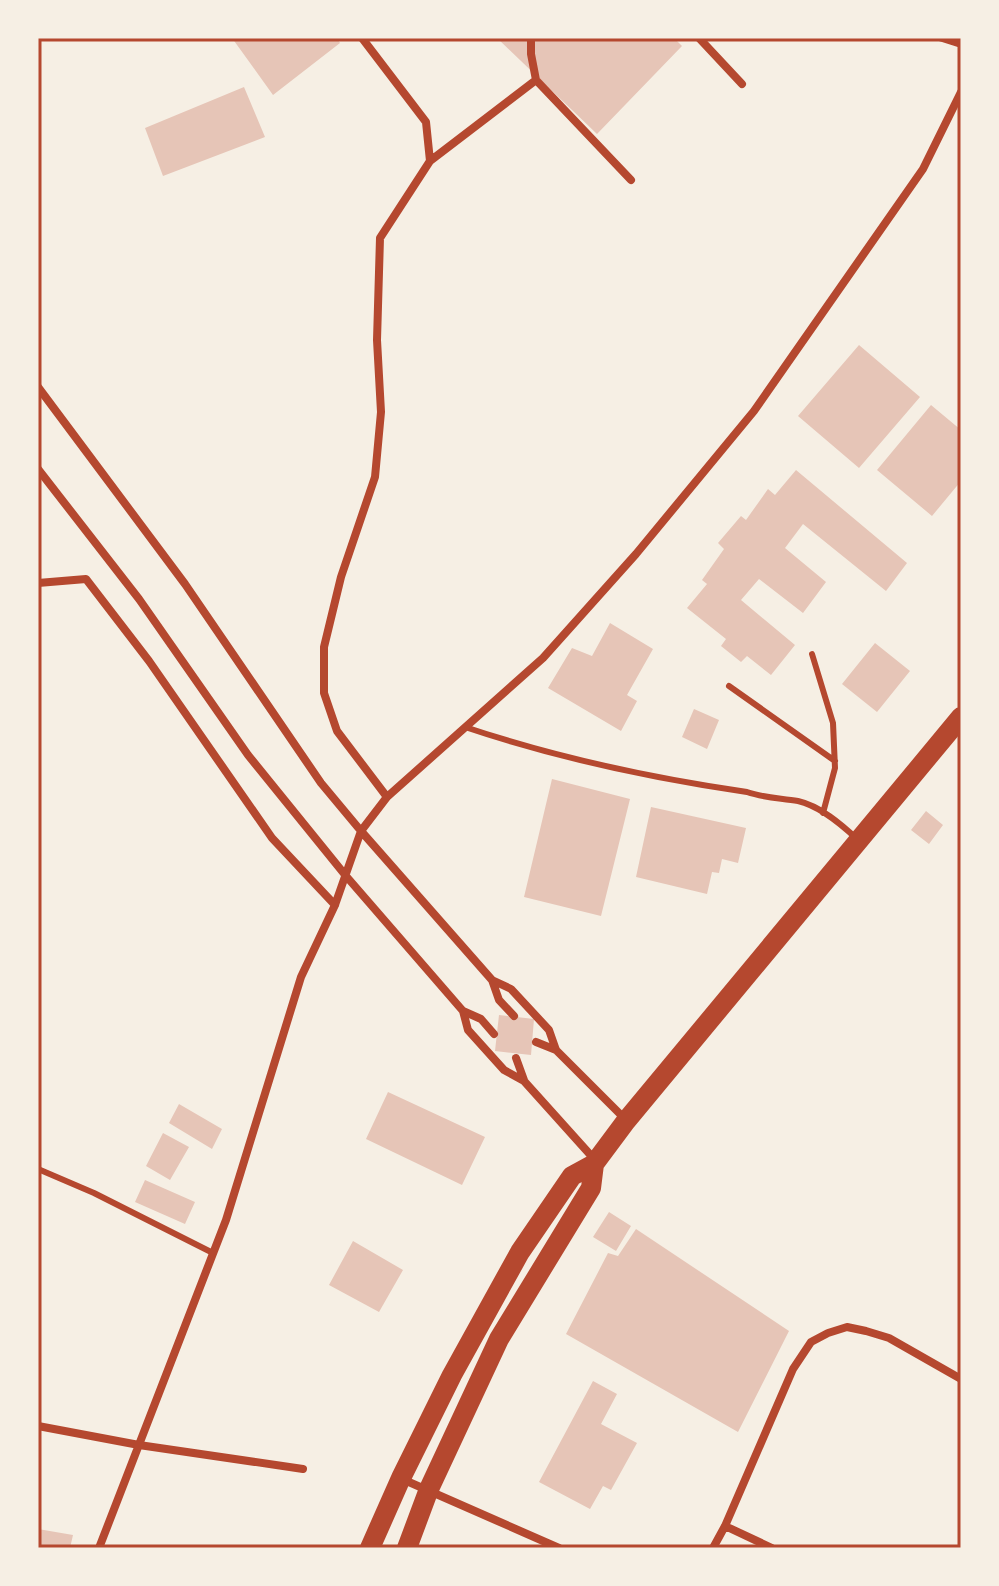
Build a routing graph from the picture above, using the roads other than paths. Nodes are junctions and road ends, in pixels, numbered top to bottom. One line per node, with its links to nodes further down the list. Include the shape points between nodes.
1 (362, 38): 9 (street, via 426,122)
2 (531, 38): 6 (street)
3 (699, 38): 7 (street)
4 (939, 38): 5 (lane)
5 (961, 45)
6 (536, 80): 9 (street); 10 (street)
7 (742, 84)
8 (961, 92): 17 (street, via 923,169 754,411 543,658)
9 (430, 161): 19 (street, via 380,238 381,412 375,477 324,647 324,693 337,731)
10 (631, 180)
11 (38, 387): 21 (street, via 185,584 321,783)
12 (38, 469): 23 (street, via 139,599 248,755)
13 (38, 583): 24 (street, via 86,579 272,838)
14 (812, 654): 18 (lane, via 833,723)
15 (729, 686): 18 (lane)
16 (961, 717): 22 (main road)
17 (465, 727): 19 (street); 20 (lane, via 596,765 794,800)
18 (835, 761): 20 (lane)
19 (387, 797): 21 (street)
20 (823, 813): 22 (lane)
21 (361, 831): 23 (street); 25 (street)
22 (858, 840): 33 (main road)
23 (346, 876): 24 (street); 26 (street)
24 (335, 905): 36 (street, via 301,977)
25 (492, 980): 27 (street, via 499,1000); 30 (street, via 511,989 549,1030)
26 (463, 1011): 28 (street, via 481,1019); 32 (street, via 468,1030 504,1070)
27 (514, 1016)
28 (494, 1034)
29 (536, 1042): 30 (street)
30 (556, 1050): 33 (street)
31 (516, 1058): 32 (street)
32 (524, 1081): 34 (street)
33 (626, 1121): 34 (main road)
34 (595, 1162): 41 (main road, via 572,1176 520,1252); 42 (main road, via 591,1188 499,1339)
35 (38, 1169): 36 (lane)
36 (213, 1253): 39 (street)
37 (961, 1379): 43 (street, via 889,1338 866,1331 847,1327 811,1342 793,1369)
38 (38, 1426): 39 (street)
39 (139, 1445): 40 (street); 44 (street)
40 (303, 1469)
41 (401, 1478): 42 (street); 45 (main road)
42 (429, 1489): 46 (main road); 47 (street)
43 (725, 1526): 48 (street); 49 (street)
44 (99, 1548)
45 (370, 1548)
46 (407, 1548)
47 (559, 1548)
48 (713, 1548)
49 (772, 1548)

